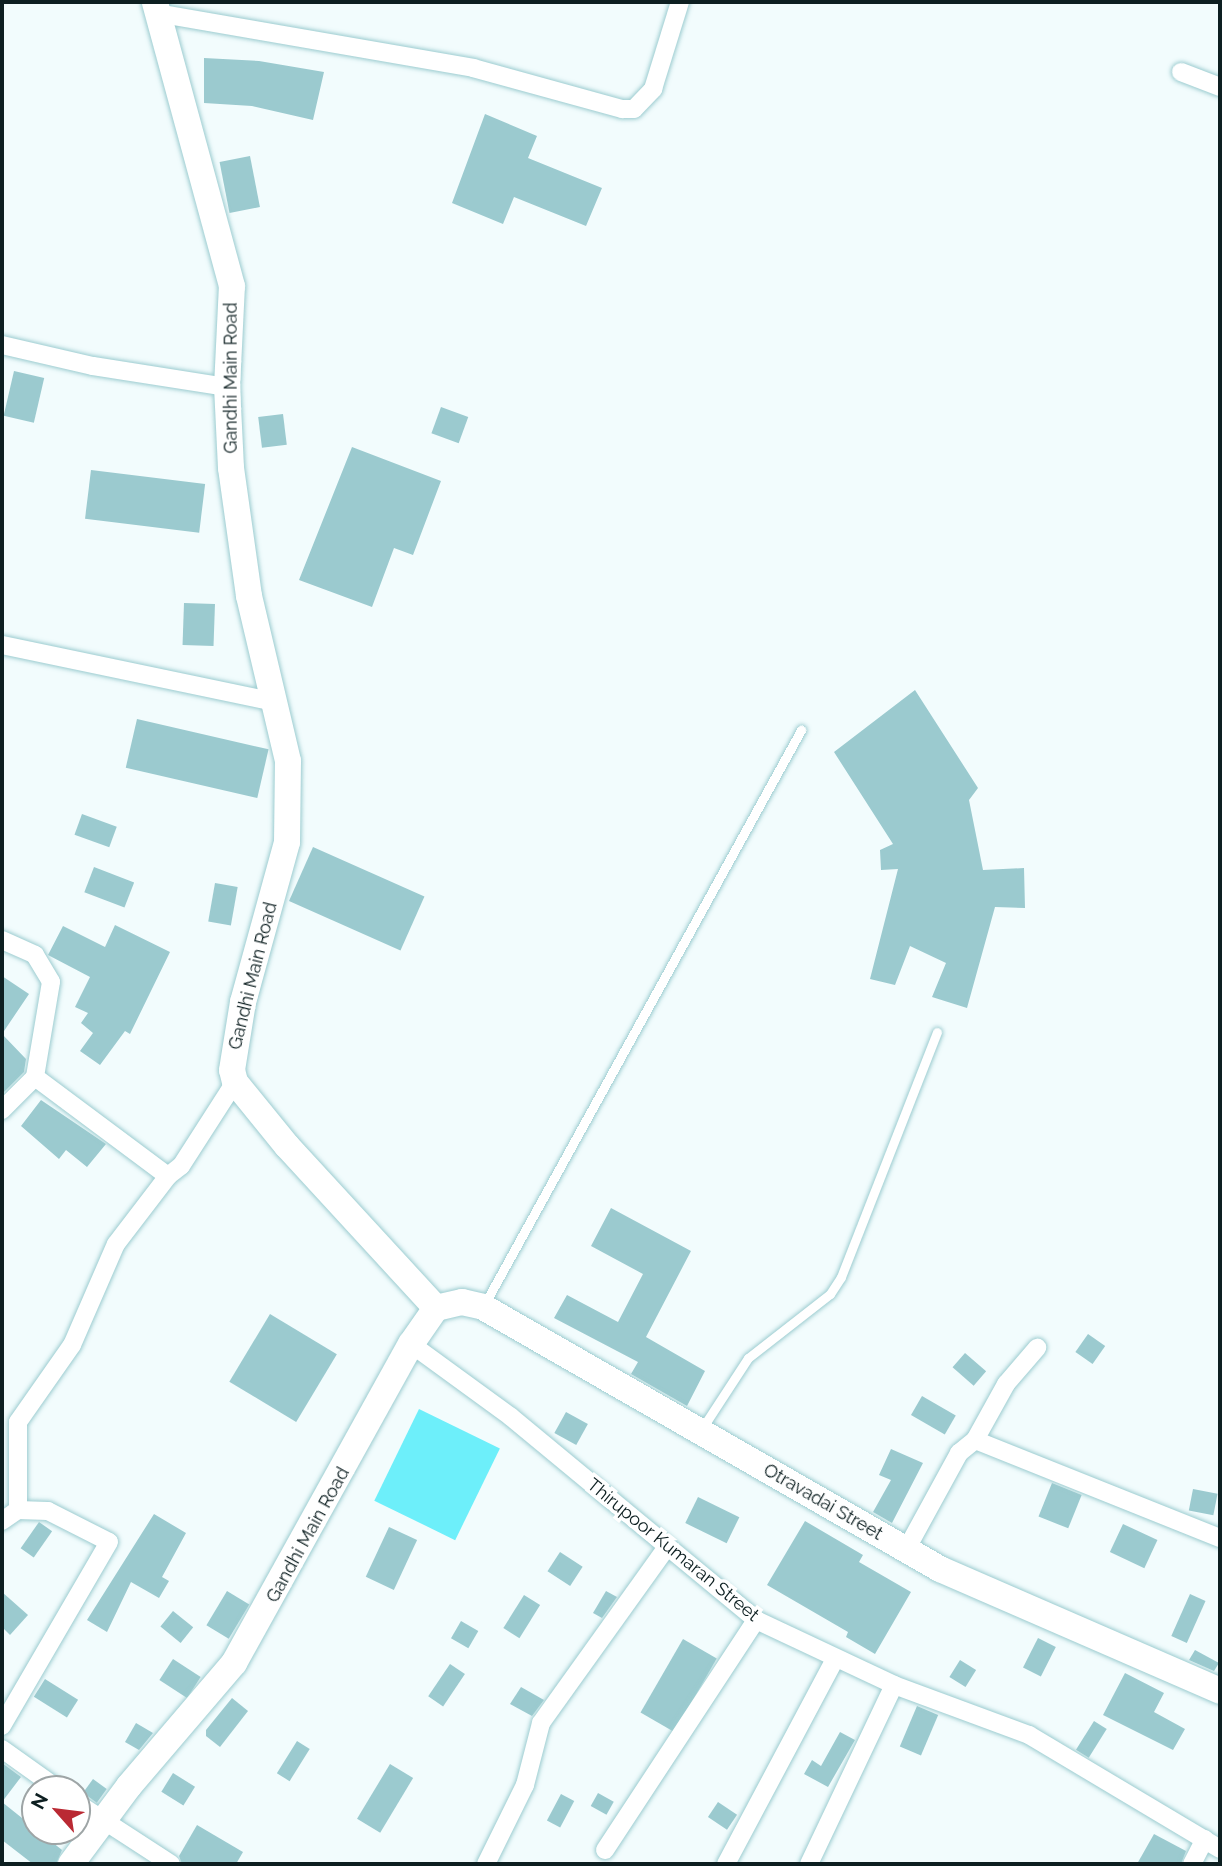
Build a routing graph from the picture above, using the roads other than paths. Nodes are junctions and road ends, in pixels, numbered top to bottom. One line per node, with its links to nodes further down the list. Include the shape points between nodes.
1 (680, 2): 2 (street, via 653,89 634,109 473,68)
2 (155, 7): 6 (street, Gandhi Main Road, via 220,229 232,286)
3 (1181, 72): 4 (street)
4 (1220, 88)
5 (2, 345): 6 (street, via 93,366)
6 (227, 387): 8 (street, Gandhi Main Road, via 231,468 249,596)
7 (2, 645): 8 (street)
8 (275, 702): 13 (street, Gandhi Main Road, via 288,761 287,842 243,1002 234,1047)
9 (801, 730): 16 (lane)
10 (2, 940): 12 (street, via 35,955 51,982)
11 (937, 1032): 20 (lane, via 841,1276 830,1294 748,1358)
12 (35, 1077): 14 (street); 15 (street)
13 (235, 1082): 15 (street, via 181,1166); 17 (street)
14 (2, 1110)
15 (168, 1175): 22 (street, via 116,1244 72,1345 18,1422)
16 (483, 1307): 17 (street, Otravadai Street, via 462,1301); 20 (street, Otravadai Street)
17 (436, 1308): 18 (street, Gandhi Main Road)
18 (411, 1344): 25 (street, Thirupoor Kumaran Street, via 511,1417); 35 (street, Gandhi Main Road, via 234,1663)
19 (1037, 1348): 21 (street, via 1006,1384)
20 (700, 1432): 26 (street, Otravadai Street)
21 (975, 1440): 24 (street); 26 (street, via 959,1453)
22 (18, 1510): 23 (street); 31 (street, via 48,1511 109,1542)
23 (2, 1521)
24 (1220, 1538)
25 (667, 1548): 27 (street, Thirupoor Kumaran Street); 40 (street, via 541,1723 525,1785)
26 (906, 1550): 30 (street, Otravadai Street)
27 (756, 1619): 28 (street, Thirupoor Kumaran Street); 37 (street)
28 (835, 1659): 29 (street, Thirupoor Kumaran Street); 41 (street)
29 (894, 1685): 36 (street, Thirupoor Kumaran Street, via 1029,1735); 42 (street)
30 (1220, 1691)
31 (2, 1726)
32 (2, 1749): 33 (street)
33 (38, 1775)
34 (91, 1813): 35 (street)
35 (103, 1821): 38 (street, Gandhi Main Road); 39 (street)
36 (1213, 1844): 43 (street)
37 (606, 1850)
38 (71, 1864)
39 (171, 1864)
40 (486, 1864)
41 (726, 1864)
42 (809, 1864)
43 (1192, 1864)

